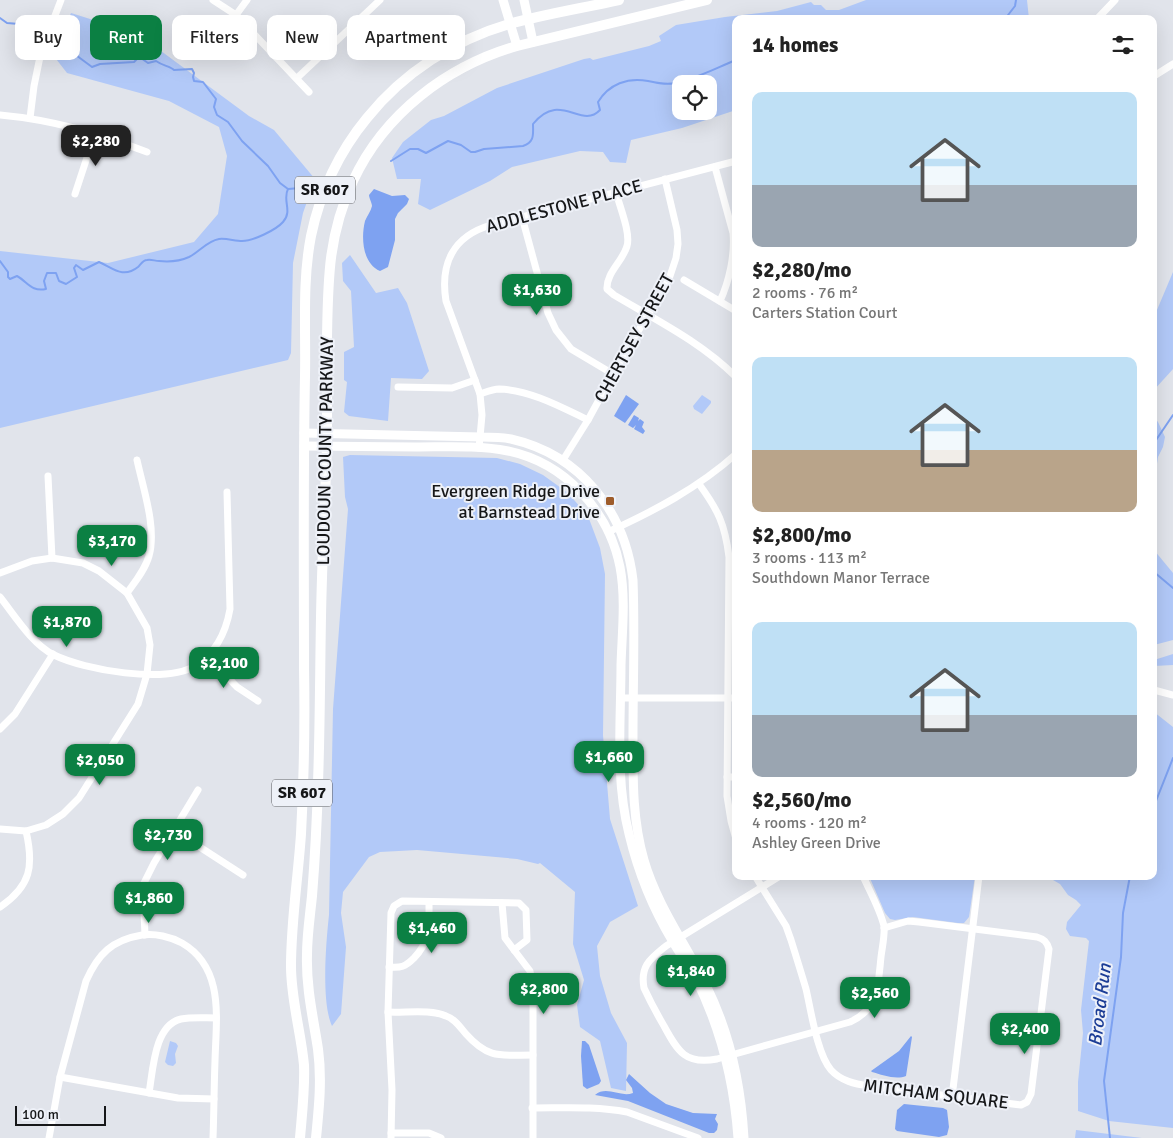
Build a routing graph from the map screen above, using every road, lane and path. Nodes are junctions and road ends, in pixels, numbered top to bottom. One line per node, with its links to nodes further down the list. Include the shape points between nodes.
1 (61, 0): 22 (street, via 41,52)
2 (213, 0): 10 (street)
3 (247, 0): 10 (street)
4 (380, 0): 19 (street)
5 (503, 0): 13 (street)
6 (524, 0): 12 (street)
7 (620, 0): 12 (main road, LOUDOUN COUNTY PARKWAY / SR 607)
8 (707, 0): 15 (main road, LOUDOUN COUNTY PARKWAY / SR 607)
9 (1115, 0): 11 (street)
10 (236, 15)
11 (1102, 15)
12 (529, 20): 13 (main road, LOUDOUN COUNTY PARKWAY / SR 607); 15 (street)
13 (511, 24): 16 (street); 43 (main road, LOUDOUN COUNTY PARKWAY / SR 607, via 476,35 447,50 405,79 366,119 336,165 317,211 308,252)
14 (257, 37): 19 (street)
15 (533, 42): 16 (main road, LOUDOUN COUNTY PARKWAY / SR 607)
16 (517, 46): 44 (main road, LOUDOUN COUNTY PARKWAY / SR 607, via 490,54 432,86 383,134 354,180 338,220 330,258)
17 (1173, 64): 18 (street)
18 (1157, 74)
19 (297, 78): 20 (street)
20 (309, 92)
21 (0, 115): 22 (street)
22 (30, 118): 23 (street)
23 (95, 133): 24 (street); 29 (street)
24 (147, 152)
25 (732, 162): 26 (street, ADDLESTONE PLACE)
26 (715, 167): 27 (street, ADDLESTONE PLACE); 31 (street)
27 (665, 179): 28 (street, ADDLESTONE PLACE); 36 (street, CHERTSEY STREET, via 677,230 676,258 669,279)
28 (616, 192): 30 (street, ADDLESTONE PLACE); 36 (street, via 628,244 608,281 608,289)
29 (75, 194)
30 (522, 217): 37 (street, via 548,313 556,330 571,348); 39 (street, ADDLESTONE PLACE, via 472,232 454,249 445,269 446,301)
31 (732, 227)
32 (732, 252): 34 (street)
33 (684, 280): 34 (street)
34 (720, 301): 35 (street)
35 (732, 308)
36 (648, 316): 37 (street, CHERTSEY STREET); 38 (street, via 700,346)
37 (612, 374): 42 (street, CHERTSEY STREET)
38 (732, 374)
39 (475, 380): 40 (street, via 452,388); 41 (street, ADDLESTONE PLACE)
40 (398, 387)
41 (480, 394): 42 (street, via 498,389 511,390 548,401); 45 (street, ADDLESTONE PLACE)
42 (588, 420): 51 (street, CHERTSEY STREET)
43 (304, 433): 44 (street); 46 (main road, LOUDOUN COUNTY PARKWAY / SR 607)
44 (327, 434): 45 (street); 47 (main road, LOUDOUN COUNTY PARKWAY / SR 607)
45 (481, 437): 48 (street, ADDLESTONE PLACE); 51 (street, via 527,443)
46 (304, 446): 47 (street); 107 (main road, LOUDOUN COUNTY PARKWAY / SR 607, via 303,774 291,966 304,1076)
47 (326, 446): 48 (street); 108 (main road, LOUDOUN COUNTY PARKWAY / SR 607, via 316,848 307,952 308,990 319,1070)
48 (479, 448): 56 (street, via 520,454 556,472 583,494)
49 (732, 457): 53 (street)
50 (137, 460): 59 (street, via 151,544 142,574)
51 (563, 460): 55 (street, via 597,491)
52 (48, 476): 57 (street)
53 (699, 484): 55 (street); 68 (street, via 721,518 728,544)
54 (227, 492): 62 (street, via 230,609 227,627)
55 (620, 527): 56 (street); 67 (street, via 634,580)
56 (608, 532): 66 (street, via 618,558 621,580)
57 (52, 558): 58 (street, via 32,561); 59 (street, via 82,563 99,571)
58 (0, 573)
59 (127, 593): 63 (street, via 147,628 150,645)
60 (0, 597): 61 (street, via 28,633)
61 (53, 654): 63 (street, via 88,667); 71 (street, via 15,714)
62 (207, 656): 63 (street, via 195,666 174,673); 70 (street, via 236,687)
63 (147, 674): 78 (street, via 138,704 79,798 46,825)
64 (1157, 691): 65 (street)
65 (1173, 695)
66 (621, 698): 67 (street); 91 (street, via 620,778 624,815 646,887)
67 (633, 698): 68 (street); 91 (street, via 633,780 637,826 643,857)
68 (728, 698): 69 (street); 72 (street)
69 (732, 698)
70 (258, 701)
71 (0, 729)
72 (727, 777): 73 (street); 75 (street)
73 (732, 777)
74 (198, 790): 77 (street)
75 (732, 823)
76 (0, 830): 78 (street)
77 (175, 831): 79 (street); 90 (street, via 144,883)
78 (26, 832): 87 (street, via 31,852 30,871 12,899)
79 (242, 875)
80 (757, 880): 84 (street, MITCHAM SQUARE)
81 (774, 880): 84 (street)
82 (864, 880): 88 (street)
83 (979, 880): 89 (street)
84 (761, 888): 91 (street); 96 (street, MITCHAM SQUARE, via 786,926)
85 (429, 902): 86 (street); 93 (street, via 429,930 422,949 406,966); 93 (street, via 402,901 394,906)
86 (502, 902): 92 (street, via 505,938); 92 (street, via 519,903 526,910 526,940)
87 (0, 907)
88 (884, 928): 89 (street, MITCHAM SQUARE, via 908,922); 96 (street, via 877,991 868,1010 850,1022)
89 (973, 928): 101 (street); 101 (street, MITCHAM SQUARE, via 1042,938 1049,950 1031,1094 1026,1102 1021,1105)
90 (145, 935): 95 (street, via 176,940 203,960 212,980); 99 (street, via 117,942 100,955 92,968)
91 (676, 940): 98 (street); 98 (street, via 645,966 644,988 676,1049 701,1061)
92 (514, 950): 97 (street, via 530,971)
93 (389, 967): 94 (street)
94 (388, 1012): 97 (street, via 446,1015 485,1051); 104 (street)
95 (216, 1018): 100 (street, via 179,1019 166,1028 159,1040); 102 (street)
96 (816, 1032): 98 (street); 101 (street, MITCHAM SQUARE, via 829,1068 842,1079 861,1085)
97 (533, 1055): 103 (street)
98 (729, 1056): 112 (street); 113 (street, via 740,1095)
99 (60, 1077): 100 (street); 105 (street)
100 (149, 1093): 102 (street)
101 (952, 1097)
102 (214, 1099): 106 (street)
103 (532, 1108): 110 (street); 111 (street, via 601,1108 627,1112)
104 (391, 1136): 109 (street, via 429,1133)
105 (49, 1138)
106 (213, 1138)
107 (300, 1138)
108 (316, 1138)
109 (441, 1138)
110 (533, 1138)
111 (698, 1138)
112 (738, 1138)
113 (744, 1138)

